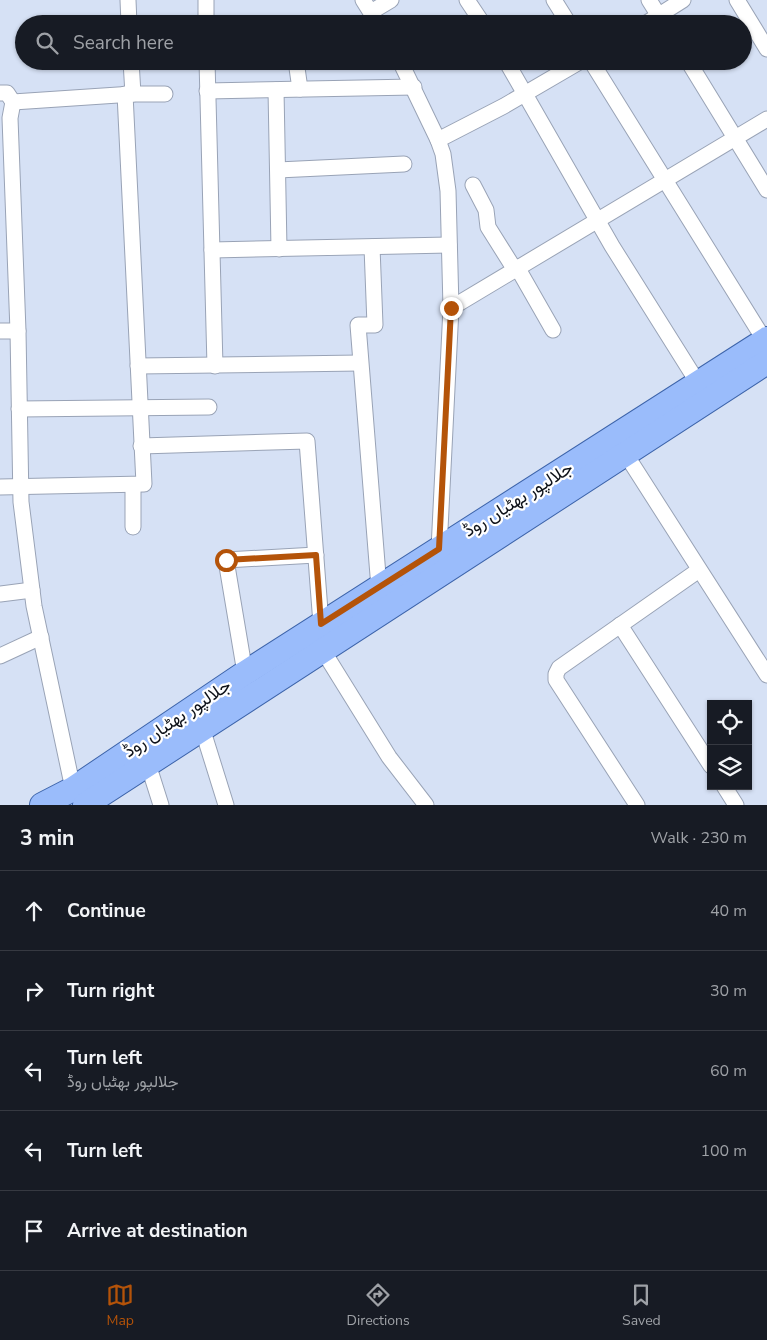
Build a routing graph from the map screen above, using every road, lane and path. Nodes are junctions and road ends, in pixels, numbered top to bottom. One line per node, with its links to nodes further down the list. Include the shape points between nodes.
1 (128, 0): 10 (street)
2 (206, 0): 11 (street)
3 (391, 0): 9 (street)
4 (467, 0): 12 (street)
5 (554, 0): 13 (street)
6 (649, 0): 14 (street)
7 (683, 0): 15 (street)
8 (737, 0): 16 (street)
9 (371, 12)
10 (129, 15)
11 (206, 15)
12 (477, 15)
13 (563, 15)
14 (658, 15)
15 (666, 15)
16 (746, 15)
17 (752, 24): 18 (street)
18 (767, 49)
19 (130, 70): 32 (street)
20 (207, 70): 30 (street)
21 (297, 70): 28 (street)
22 (405, 70): 27 (street)
23 (511, 70): 34 (street)
24 (566, 70): 34 (street)
25 (597, 70): 42 (street)
26 (694, 70): 37 (street)
27 (414, 86): 28 (street); 38 (street)
28 (300, 89): 29 (street)
29 (276, 90): 30 (street); 41 (street)
30 (207, 91): 49 (street)
31 (0, 93): 35 (street, via 7,93)
32 (129, 94): 33 (street); 35 (street); 57 (street)
33 (165, 94)
34 (525, 94): 38 (street); 45 (street)
35 (13, 102): 39 (street)
36 (767, 119): 37 (street)
37 (737, 139): 42 (street); 44 (street)
38 (438, 140): 46 (street, via 448,191)
39 (6, 153): 54 (street)
40 (404, 164): 41 (street)
41 (278, 170): 48 (street)
42 (665, 181): 45 (street); 55 (street)
43 (473, 185): 50 (street, via 486,210 488,227)
44 (767, 190)
45 (598, 221): 50 (street); 59 (street)
46 (449, 245): 47 (street); 51 (street)
47 (372, 247): 48 (street); 56 (street, via 375,325 358,325)
48 (279, 249): 49 (street)
49 (212, 250): 58 (street)
50 (516, 269): 51 (street); 52 (street)
51 (451, 308): 69 (street)
52 (553, 330)
53 (0, 331): 54 (street)
54 (18, 331): 62 (street)
55 (766, 347): 59 (main road, جلالپور بھٹیاں روڈ); 64 (main road, جلالپور بھٹیاں روڈ)
56 (360, 363): 58 (street); 72 (street)
57 (138, 366): 58 (street); 61 (street)
58 (215, 366)
59 (698, 383): 69 (main road, جلالپور بھٹیاں روڈ)
60 (209, 407): 61 (street)
61 (140, 408): 62 (street); 63 (street)
62 (19, 409): 67 (street)
63 (141, 446): 65 (street, via 144,484); 70 (street, via 306,441)
64 (625, 453): 71 (street); 78 (main road, جلالپور بھٹیاں روڈ)
65 (132, 485): 67 (street); 68 (street)
66 (0, 487): 67 (street)
67 (20, 487): 73 (street)
68 (133, 527)
69 (439, 549): 72 (main road, جلالپور بھٹیاں روڈ)
70 (316, 555): 75 (street); 80 (street, via 226,560)
71 (699, 570): 76 (street); 81 (street)
72 (379, 588): 75 (main road, جلالپور بھٹیاں روڈ)
73 (32, 590): 74 (street); 77 (street)
74 (0, 594)
75 (321, 624): 80 (main road, جلالپور بھٹیاں روڈ)
76 (620, 625): 83 (street); 92 (street, via 559,668 556,680)
77 (41, 637): 79 (street); 86 (street)
78 (322, 650): 82 (main road, جلالپور بھٹیاں روڈ); 91 (street, via 389,757)
79 (0, 656)
80 (245, 673): 86 (main road, جلالپور بھٹیاں روڈ)
81 (767, 675)
82 (202, 728): 84 (main road, جلالپور بھٹیاں روڈ); 90 (street)
83 (707, 760)
84 (148, 764): 87 (main road, جلالپور بھٹیاں روڈ); 89 (street)
85 (727, 790): 93 (street)
86 (79, 797): 87 (main road, جلالپور بھٹیاں روڈ); 88 (main road, جلالپور بھٹیاں روڈ)
87 (108, 798)
88 (42, 805)
89 (161, 805)
90 (226, 805)
91 (426, 805)
92 (637, 805)
93 (736, 805)

